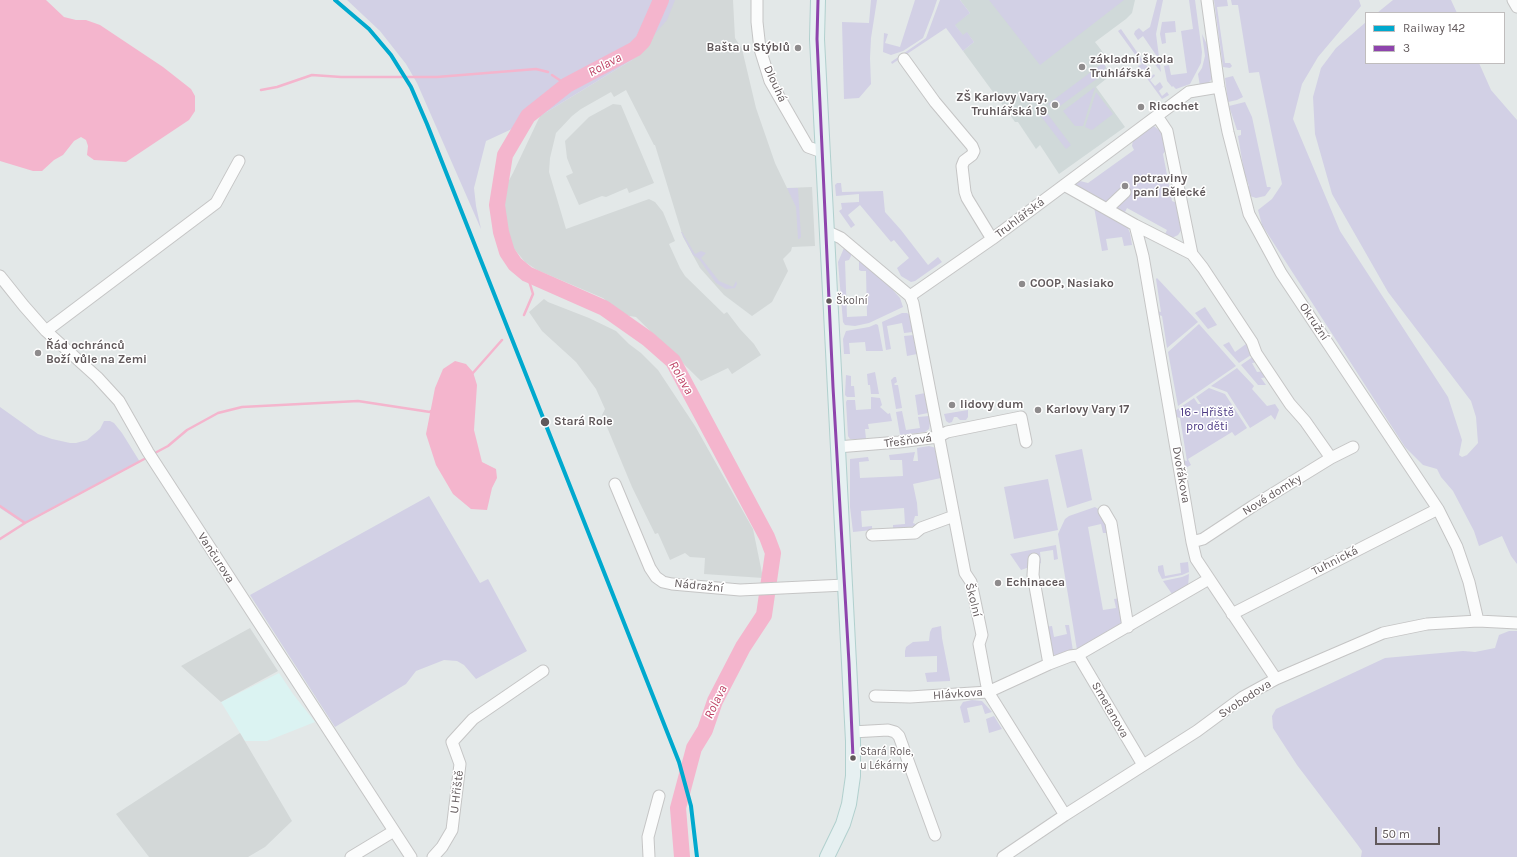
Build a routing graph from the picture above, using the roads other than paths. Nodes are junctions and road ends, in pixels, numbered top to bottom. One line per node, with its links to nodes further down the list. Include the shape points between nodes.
1 (757, 0): 9 (street, Dlouhá, via 760,49 770,80 808,147)
2 (818, 0): 9 (main road, via 816,39)
3 (1207, 0): 7 (street, Okružní)
4 (1513, 0): 5 (street)
5 (1517, 7)
6 (904, 59): 17 (street, via 935,102 972,146 972,155 962,166 966,198)
7 (1219, 87): 8 (street, Truhlářská, via 1189,92); 29 (street, Okružní, via 1248,214 1281,273)
8 (1157, 116): 11 (street, Truhlářská); 15 (street, via 1168,131)
9 (822, 152): 16 (main road)
10 (239, 162): 22 (street, via 216,203)
11 (1064, 185): 13 (street); 17 (street, Truhlářská)
12 (1125, 192): 13 (street)
13 (1107, 209): 14 (street)
14 (1135, 225): 18 (street); 33 (street, Dvořákova, via 1143,256)
15 (1187, 230): 18 (street); 19 (street)
16 (826, 231): 21 (street, via 841,238); 25 (main road)
17 (992, 239): 21 (street, Truhlářská)
18 (1172, 243): 19 (street)
19 (1192, 254): 27 (street, via 1252,342 1256,353 1290,404)
20 (0, 276): 22 (street, Vančurova)
21 (910, 296): 23 (street, Školní)
22 (46, 331): 51 (street, Vančurova, via 97,377 119,402 148,452)
23 (938, 437): 24 (street, Třešňová, via 947,432 1021,417); 25 (street, Třešňová); 31 (street, Školní)
24 (1026, 442)
25 (837, 447): 36 (main road)
26 (1353, 447): 27 (street, Nové domky)
27 (1331, 458): 33 (street, Nové domky, via 1203,539)
28 (615, 484): 36 (street, Nádražní, via 650,568 663,582 740,590)
29 (1438, 509): 37 (street, Tuhnická); 38 (street, Okružní, via 1457,547 1470,582)
30 (1104, 511): 40 (street, via 1110,523)
31 (954, 516): 32 (street, via 921,528 915,533); 45 (street, Školní, via 965,573 971,582 982,635 979,644)
32 (872, 535)
33 (1192, 542): 35 (street, Dvořákova, via 1196,559)
34 (1034, 559): 42 (street, via 1033,575)
35 (1209, 579): 37 (street, Dvořákova); 40 (street, Hlávkova)
36 (845, 585): 47 (main road)
37 (1232, 614): 44 (street, Dvořákova)
38 (1478, 621): 39 (street, Svobodova); 44 (street, Svobodova, via 1427,624 1383,633)
39 (1517, 623)
40 (1128, 627): 41 (street, Hlávkova)
41 (1078, 656): 42 (street, Hlávkova, via 1070,656); 48 (street, Smetanova)
42 (1049, 664): 45 (street, Hlávkova)
43 (543, 671): 55 (street, U Hřiště, via 473,719 452,742 460,764 452,830)
44 (1276, 679): 48 (street, Svobodova, via 1243,697 1197,731)
45 (988, 692): 46 (street, Hlávkova, via 910,697); 50 (street, Školní)
46 (875, 696)
47 (852, 732): 52 (street, via 888,730 900,736); 57 (main road, via 853,776 849,804)
48 (1143, 765): 50 (street, Svobodova)
49 (659, 796): 56 (street, via 648,837)
50 (1065, 815): 58 (street, Svobodova)
51 (394, 831): 53 (street); 54 (street, Vančurova)
52 (935, 835)
53 (351, 857)
54 (411, 857)
55 (433, 857)
56 (648, 857)
57 (828, 857)
58 (1002, 857)

